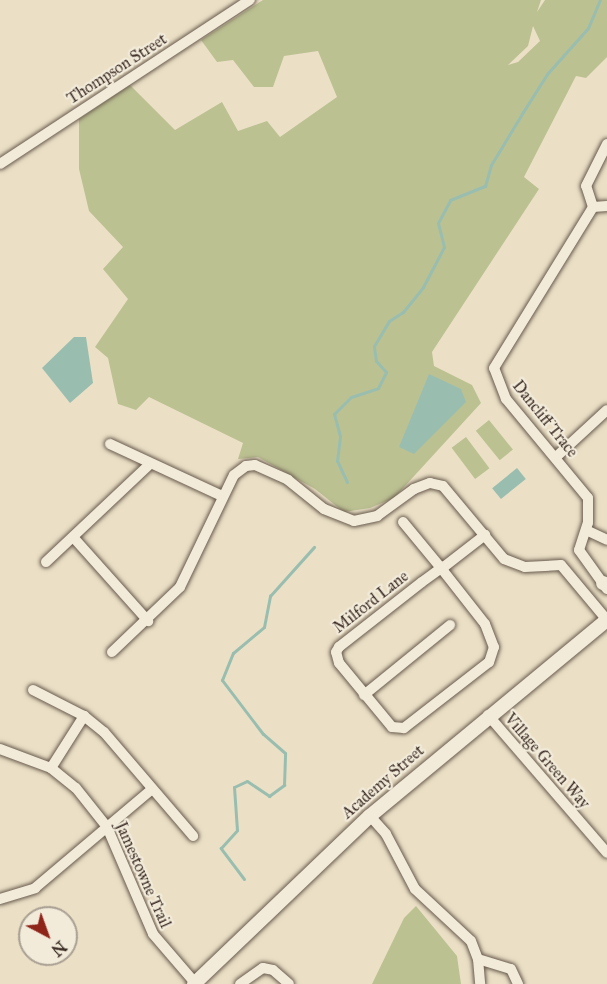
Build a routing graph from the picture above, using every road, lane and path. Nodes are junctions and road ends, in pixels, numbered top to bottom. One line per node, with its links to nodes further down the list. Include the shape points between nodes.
1 (247, 1): 3 (street, Thompson Street)
2 (607, 144): 5 (street, via 586,186)
3 (0, 164)
4 (607, 206): 5 (street)
5 (593, 207): 8 (street, Dancliff Trace, via 494,368 506,399)
6 (607, 410): 8 (street)
7 (110, 444): 9 (street)
8 (556, 457): 12 (street, Dancliff Trace, via 588,498)
9 (150, 464): 10 (street); 14 (street)
10 (222, 496): 13 (street, via 237,472 255,465 288,480 324,509 354,521 377,516 414,489 430,483 452,494); 20 (street, via 180,587)
11 (403, 522): 17 (street, Milford Lane)
12 (586, 530): 15 (street); 18 (street, Dancliff Trace, via 579,550)
13 (485, 535): 17 (street, Milford Lane); 19 (street, via 511,564 547,568 561,565)
14 (73, 537): 16 (street); 20 (street)
15 (607, 540)
16 (46, 562)
17 (441, 568): 24 (street, Milford Lane, via 339,647 336,659); 24 (street, Milford Lane, via 486,624 493,655 404,728 385,722)
18 (606, 585)
19 (607, 620): 25 (street, Academy Street)
20 (148, 621): 22 (street)
21 (450, 625): 24 (street)
22 (112, 652)
23 (33, 690): 26 (street)
24 (364, 695)
25 (488, 715): 30 (street, Academy Street); 33 (street, Village Green Way)
26 (84, 716): 28 (street); 29 (street, via 104,732)
27 (0, 749): 28 (street, Jamestowne Trail)
28 (51, 768): 31 (street, Jamestowne Trail, via 76,789)
29 (152, 789): 31 (street); 32 (street)
30 (370, 816): 35 (street, via 386,834 415,889 436,912 460,928); 36 (street, Academy Street)
31 (107, 827): 34 (street, via 34,888); 36 (street, Jamestowne Trail, via 153,934)
32 (193, 836)
33 (607, 853)
34 (0, 899)
35 (478, 959): 39 (street); 40 (street, via 511,969)
36 (195, 984)
37 (240, 984): 38 (street, via 263,968 273,970)
38 (289, 984)
39 (480, 984)
40 (518, 984)

